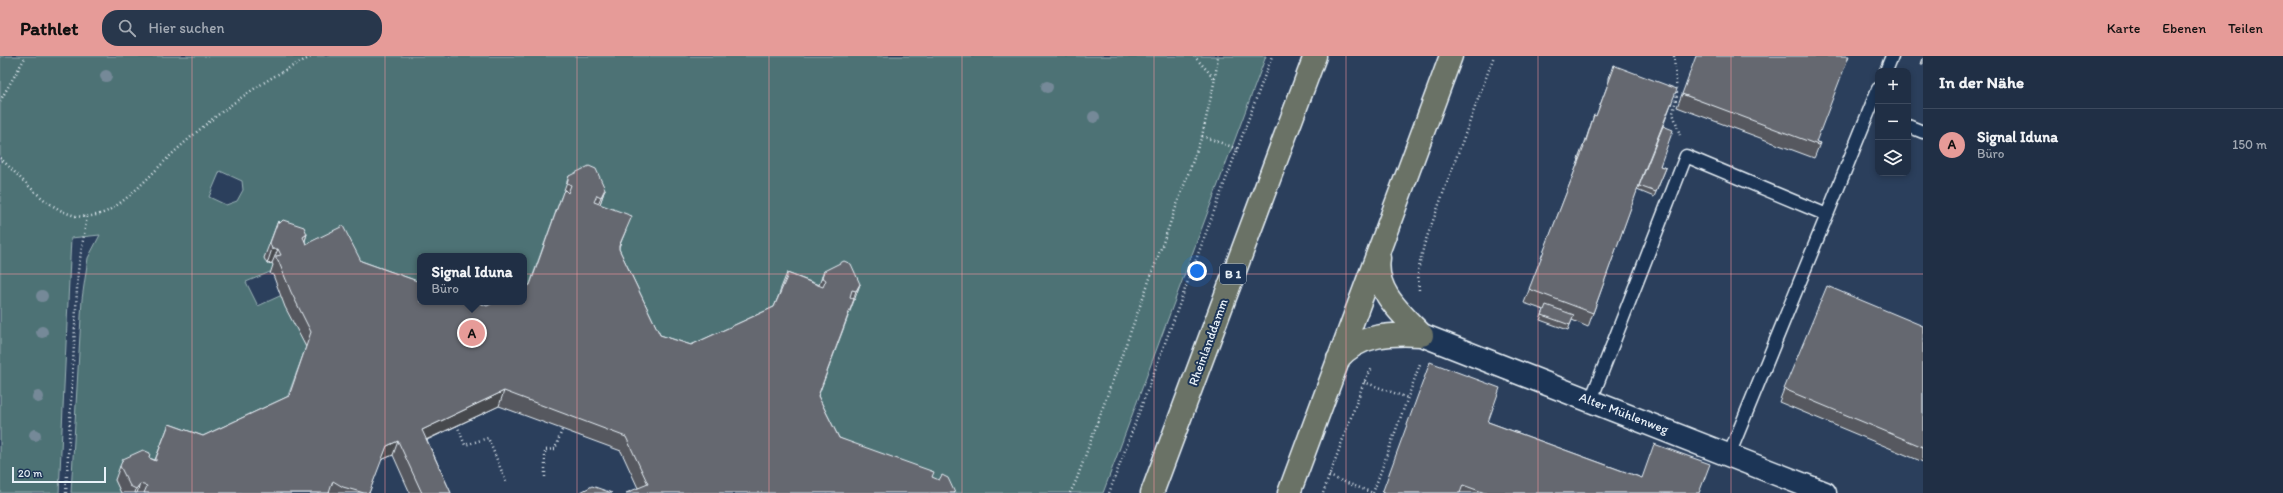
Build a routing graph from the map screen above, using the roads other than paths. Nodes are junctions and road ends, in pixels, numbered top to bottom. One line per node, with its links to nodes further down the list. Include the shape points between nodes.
1 (1315, 56): 14 (main road, Rheinlanddamm / B 1)
2 (1451, 56): 9 (main road)
3 (1892, 56): 4 (lane)
4 (1887, 68)
5 (1873, 113): 8 (lane)
6 (1911, 127): 7 (lane)
7 (1923, 132)
8 (1827, 215): 12 (lane, via 1686,156); 13 (lane)
9 (1380, 249): 10 (main road, via 1377,267 1381,287); 11 (main road)
10 (1422, 335): 11 (main road, via 1394,333 1369,338 1347,349); 12 (street, Alter Mühlenweg)
11 (1338, 360): 15 (main road)
12 (1591, 400): 13 (street, Alter Mühlenweg)
13 (1729, 455): 16 (street, Alter Mühlenweg)
14 (1152, 493)
15 (1289, 493)
16 (1825, 493)

